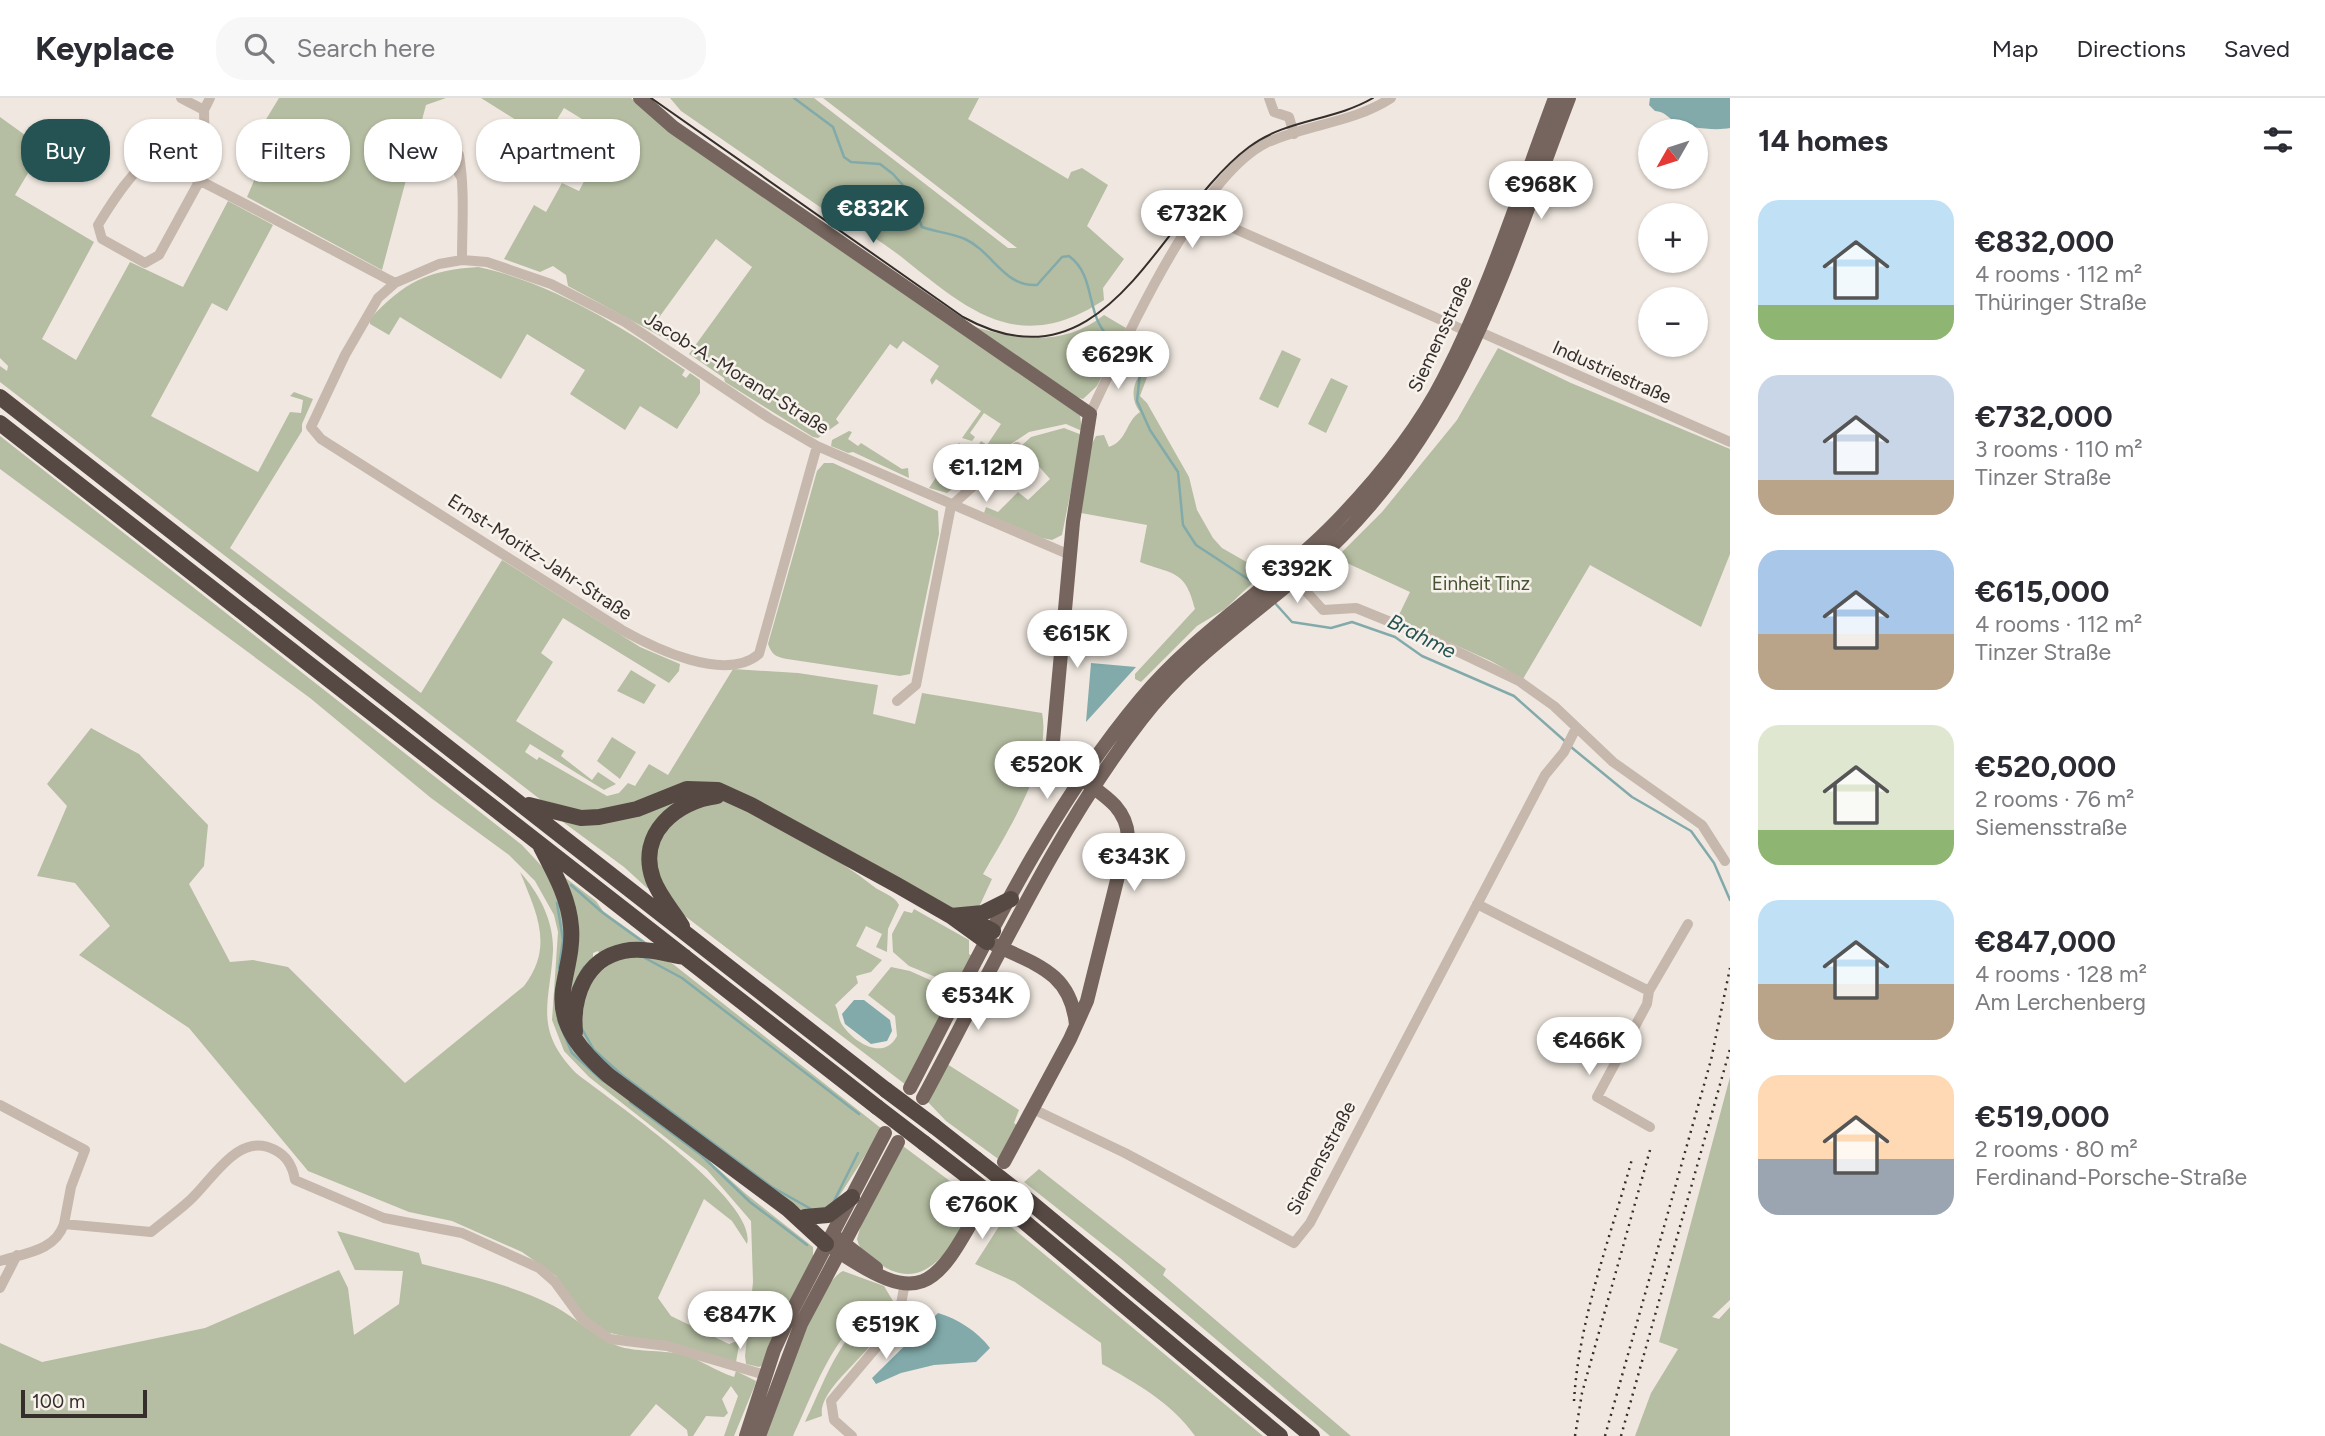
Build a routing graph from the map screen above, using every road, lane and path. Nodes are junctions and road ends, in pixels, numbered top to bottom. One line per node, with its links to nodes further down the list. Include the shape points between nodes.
1 (181, 98): 8 (street)
2 (210, 98): 8 (street)
3 (640, 98): 21 (main road, via 696,143)
4 (1269, 98): 10 (street, via 1274,112 1289,117)
5 (1391, 98): 10 (street, via 1370,111)
6 (1555, 98): 19 (main road, Siemensstraße)
7 (1569, 98): 19 (main road, Siemensstraße)
8 (204, 110): 9 (street)
9 (204, 119)
10 (1294, 134): 14 (street, via 1266,144 1240,162)
11 (200, 180): 11 (street, via 155,158 146,160 98,225 102,239 145,263 152,261)
12 (204, 182): 17 (street)
13 (461, 182): 15 (street)
14 (1197, 212): 19 (street, Industriestraße); 21 (street)
15 (462, 260): 17 (street, Jacob-A.-Morand-Straße, via 439,264); 18 (street, Jacob-A.-Morand-Straße, via 506,266)
16 (557, 272): 18 (street)
17 (394, 283): 23 (street, Jacob-A.-Morand-Straße, via 367,314 345,355 313,419)
18 (551, 284): 25 (street, Jacob-A.-Morand-Straße, via 625,322)
19 (1473, 332): 24 (street, Industriestraße); 29 (main road, Siemensstraße, via 1441,410 1403,466 1343,535)
20 (0, 397): 36 (highway)
21 (1090, 414): 28 (main road)
22 (0, 424): 37 (highway)
23 (315, 434): 25 (street, Ernst-Moritz-Jahr-Straße, via 622,630 661,652 719,663 750,662 759,654)
24 (1730, 442)
25 (817, 446): 27 (street, Jacob-A.-Morand-Straße)
26 (1017, 447): 27 (street)
27 (951, 506): 28 (street, Jacob-A.-Morand-Straße); 30 (street, via 916,685)
28 (1069, 555): 32 (main road, via 1053,734 1056,752)
29 (1291, 574): 31 (street, via 1323,610 1356,608 1524,684 1554,706); 33 (main road, Siemensstraße, via 1169,686)
30 (897, 701)
31 (1575, 731): 38 (street, via 1702,825); 40 (street, Siemensstraße, via 1545,775)
32 (1065, 766): 33 (main road); 35 (main road)
33 (1088, 783): 35 (main road, Siemensstraße); 45 (main road, Siemensstraße); 47 (main road, via 1122,813 1128,828)
34 (727, 795): 36 (highway, via 710,788 687,789 637,810 599,817); 41 (highway); 43 (highway, via 679,808 664,821 651,846 653,880)
35 (1072, 795): 39 (main road, Siemensstraße)
36 (520, 803): 43 (highway)
37 (538, 842): 46 (highway); 51 (highway, via 568,908 572,943 562,1007)
38 (1725, 861)
39 (1011, 899): 41 (highway, via 983,913); 44 (main road, Siemensstraße)
40 (1477, 904): 48 (street); 55 (street, Siemensstraße, via 1310,1223 1294,1243)
41 (958, 916): 44 (highway)
42 (1688, 923): 48 (street)
43 (686, 934): 75 (highway, bridge, via 1018,1192)
44 (990, 936): 45 (main road); 52 (main road, Siemensstraße)
45 (1003, 949): 49 (main road, via 1051,974); 53 (main road, Siemensstraße)
46 (687, 957): 51 (highway, via 624,951 596,966 579,989); 74 (highway, bridge, via 1009,1209)
47 (1093, 979): 49 (main road); 50 (main road)
48 (1648, 991): 56 (street, via 1647,1004 1597,1097)
49 (1070, 995): 50 (main road)
50 (1076, 1025): 55 (main road)
51 (576, 1040): 62 (highway, via 593,1063)
52 (910, 1088)
53 (923, 1098)
54 (0, 1105): 64 (street, via 85,1150)
55 (1033, 1109): 59 (main road)
56 (1650, 1127)
57 (886, 1133): 60 (main road)
58 (898, 1142): 65 (main road)
59 (1004, 1162)
60 (852, 1197): 63 (highway, via 828,1214); 65 (main road)
61 (981, 1205): 68 (main road, via 951,1260 932,1277)
62 (788, 1209): 63 (highway); 65 (highway)
63 (805, 1217): 65 (highway)
64 (64, 1224): 66 (street, via 59,1238 50,1245); 70 (street, via 151,1231 191,1200 233,1155 248,1147 264,1146 282,1155 295,1180 384,1217 462,1233 539,1268 582,1320 610,1339 667,1346)
65 (835, 1243): 68 (main road, via 874,1276); 70 (main road, via 792,1311); 72 (main road)
66 (17, 1255): 67 (street); 69 (street)
67 (0, 1261)
68 (905, 1283): 73 (street, via 891,1330 831,1401 834,1420)
69 (0, 1289)
70 (765, 1375): 71 (main road)
71 (746, 1436)
72 (759, 1436)
73 (852, 1436)
74 (1280, 1436)
75 (1312, 1436)

